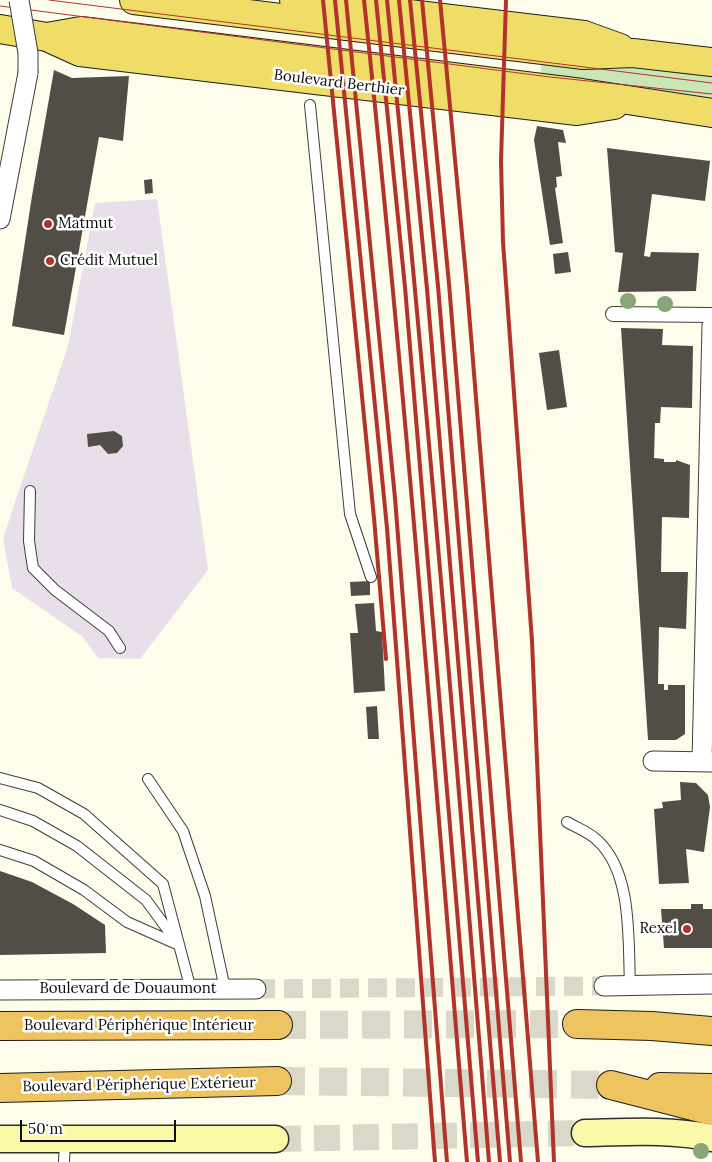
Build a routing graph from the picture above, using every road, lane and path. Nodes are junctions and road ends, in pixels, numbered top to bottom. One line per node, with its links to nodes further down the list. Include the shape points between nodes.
1 (19, 0): 9 (street, bridge, via 28,52 27,76)
2 (134, 0): 5 (main road, via 584,55)
3 (294, 0): 5 (main road, via 584,35)
4 (0, 29): 8 (main road, Boulevard Berthier, via 47,37 81,31 572,91)
5 (633, 53): 6 (main road)
6 (712, 62)
7 (310, 105): 14 (lane, via 349,506)
8 (712, 113)
9 (0, 219)
10 (613, 314): 11 (street)
11 (712, 315)
12 (712, 325): 17 (street)
13 (30, 491): 15 (lane, via 29,541 33,568 55,590 109,631)
14 (371, 577)
15 (120, 648)
16 (654, 761): 17 (street)
17 (707, 762)
18 (0, 778): 23 (lane, via 38,788 84,814 164,884)
19 (148, 779): 27 (lane, via 183,831 205,896)
20 (0, 810): 23 (lane, via 33,821 77,846 146,900)
21 (567, 822): 26 (lane, via 596,838 617,867 625,903)
22 (0, 850): 23 (lane, via 34,861 84,890 127,922)
23 (179, 945): 30 (lane)
24 (712, 984): 26 (street)
25 (604, 986): 26 (street)
26 (630, 986)
27 (225, 989): 28 (street, Boulevard de Douaumont); 30 (street, Boulevard de Douaumont)
28 (256, 989)
29 (0, 990): 30 (street, Boulevard de Douaumont)
30 (191, 990)
31 (712, 1019): 35 (highway)
32 (577, 1024): 35 (highway)
33 (278, 1025): 34 (highway, Boulevard Périphérique Intérieur)
34 (0, 1026)
35 (652, 1026): 36 (highway)
36 (712, 1031)
37 (277, 1082): 38 (highway, Boulevard Périphérique Extérieur)
38 (0, 1088)
39 (712, 1088): 40 (highway, via 611,1086)
40 (712, 1112)
41 (585, 1133): 42 (main road, via 648,1131)
42 (712, 1138)
43 (0, 1139): 45 (main road)
44 (275, 1139): 45 (main road)
45 (65, 1151)

